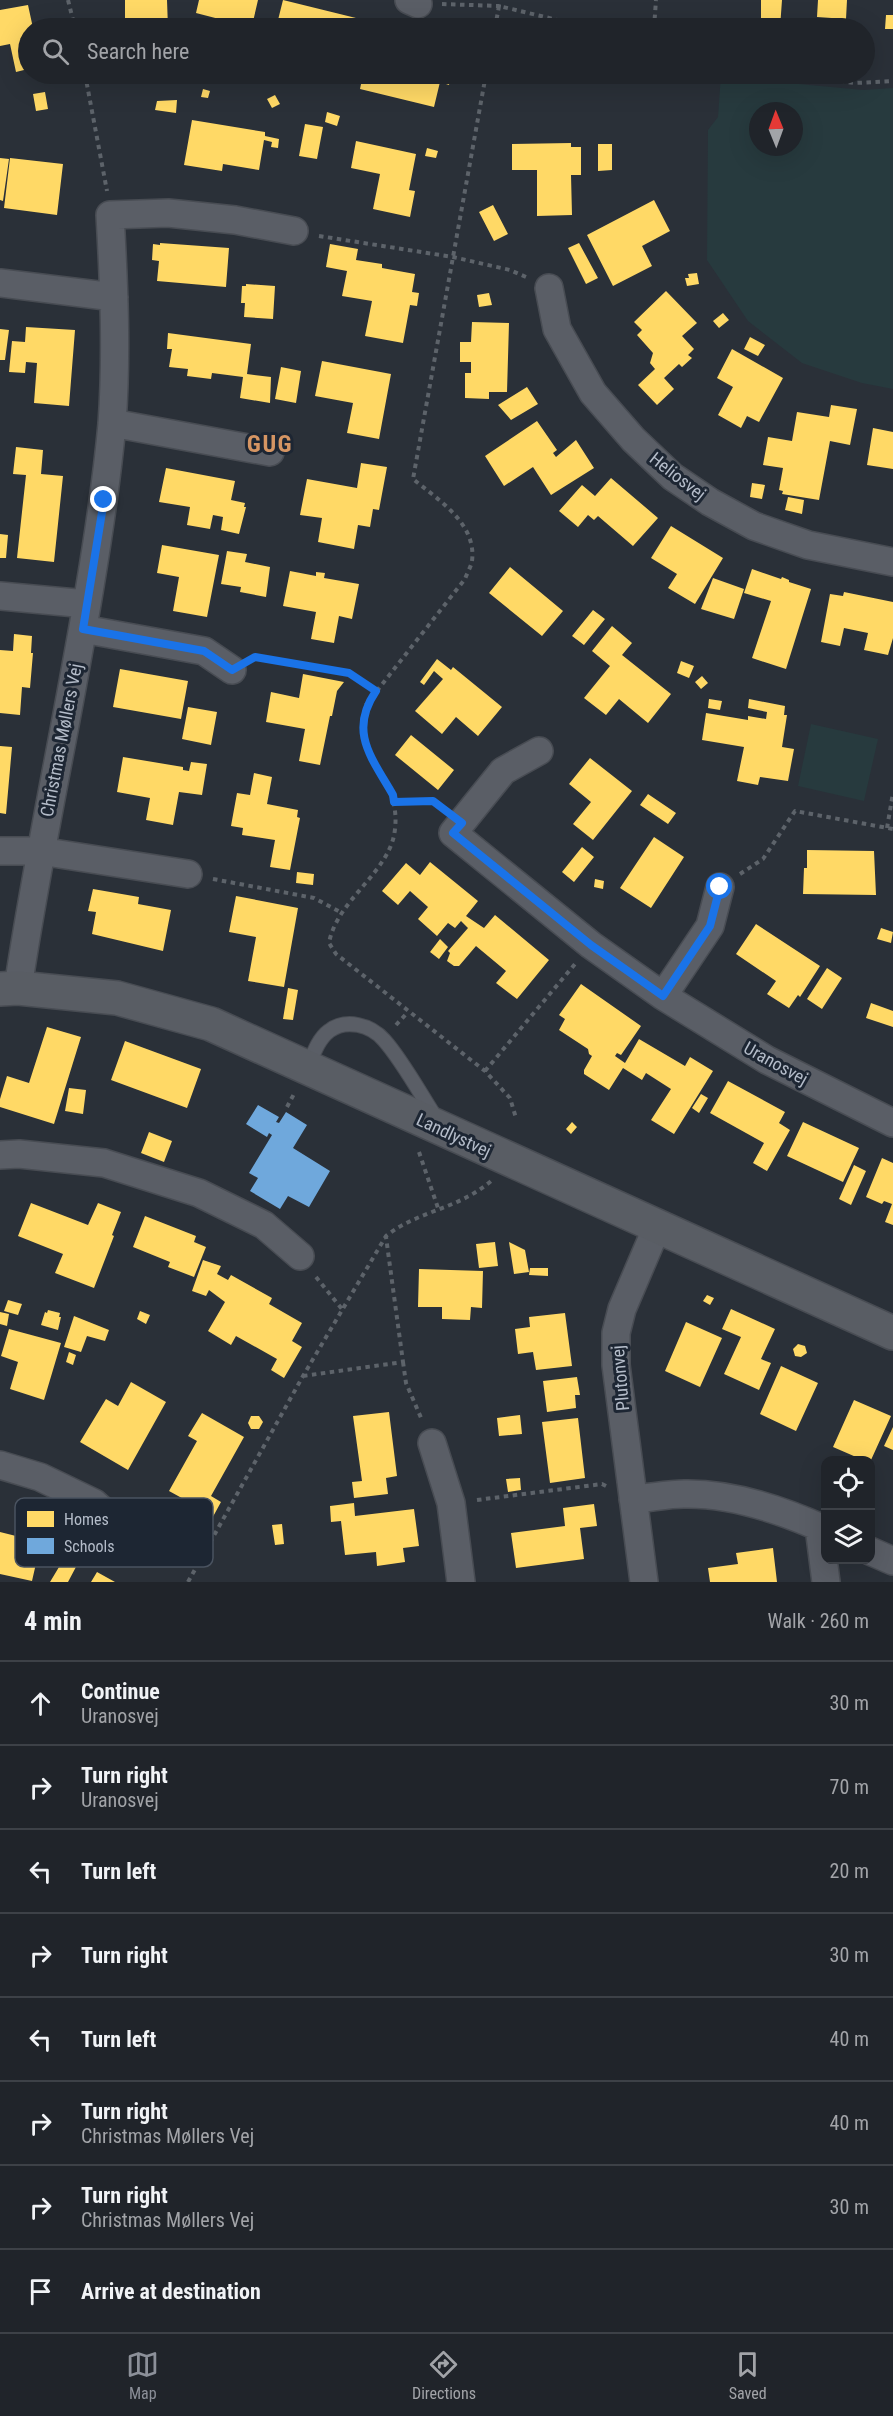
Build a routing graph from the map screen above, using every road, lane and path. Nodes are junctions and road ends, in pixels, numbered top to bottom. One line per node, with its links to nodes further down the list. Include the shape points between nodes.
1 (68, 0): 6 (path)
2 (499, 0): 5 (path)
3 (656, 0): 9 (path)
4 (413, 2): 5 (path)
5 (499, 6): 7 (path); 8 (path)
6 (72, 18)
7 (497, 18)
8 (549, 18)
9 (655, 18)
10 (893, 81): 11 (path)
11 (875, 82)
12 (87, 84): 14 (path)
13 (484, 84): 16 (path)
14 (110, 215): 15 (street, via 168,213); 19 (street, Christmas Møllers Vej)
15 (294, 231): 16 (path)
16 (453, 257): 18 (path, via 510,270); 26 (path, via 413,479 455,514 465,528 472,560 465,579)
17 (0, 283): 19 (street)
18 (549, 288): 22 (street, Heliosvej, via 556,329 593,393 673,477 754,526 808,545)
19 (114, 297): 20 (street, Christmas Møllers Vej)
20 (112, 423): 21 (street); 24 (street, Christmas Møllers Vej)
21 (270, 452)
22 (893, 562)
23 (0, 596): 24 (street)
24 (85, 616): 25 (street, via 204,651); 34 (street, Christmas Møllers Vej)
25 (232, 670): 26 (path, via 255,657 349,673)
26 (376, 691): 29 (path, via 365,706 365,745)
27 (539, 751): 30 (street, via 504,771)
28 (893, 793): 31 (path)
29 (394, 802): 30 (path, via 433,801); 37 (path, via 391,849)
30 (462, 823): 38 (street, Uranosvej, via 453,833)
31 (887, 828): 32 (path); 36 (path, via 795,811 763,859)
32 (893, 829)
33 (0, 851): 34 (street)
34 (40, 851): 35 (street); 39 (street, Christmas Møllers Vej)
35 (188, 874): 37 (path, via 314,898)
36 (720, 887): 40 (street, via 710,926)
37 (342, 913): 42 (path, via 329,943 336,954)
38 (591, 945): 40 (street, Uranosvej); 42 (path)
39 (9, 988): 41 (street, Landlystvej, via 127,1001 211,1024)
40 (663, 996): 45 (street, Uranosvej, via 767,1060)
41 (308, 1067): 43 (street, Landlystvej); 46 (lane, via 328,1032 354,1024 367,1028 383,1039)
42 (485, 1071): 44 (path, via 510,1098)
43 (406, 1113): 46 (street, Landlystvej); 49 (path)
44 (516, 1118)
45 (893, 1123)
46 (446, 1132): 50 (street, Landlystvej)
47 (0, 1155): 52 (street, via 104,1163 199,1193 264,1225)
48 (491, 1180): 49 (path, via 474,1195)
49 (439, 1211): 51 (path, via 402,1223)
50 (657, 1227): 54 (street, Landlystvej); 62 (street, Plutonvej, via 622,1309 616,1333 616,1365)
51 (386, 1236): 53 (path); 55 (path)
52 (300, 1256): 53 (path)
53 (342, 1309): 56 (path)
54 (893, 1334)
55 (403, 1362): 56 (path); 57 (path, via 405,1383)
56 (303, 1376): 64 (path)
57 (432, 1443): 70 (street, via 451,1503)
58 (0, 1465): 60 (street, via 40,1477)
59 (602, 1484): 61 (path)
60 (84, 1498)
61 (498, 1498)
62 (633, 1499): 63 (street, via 684,1494 727,1497 780,1511); 71 (street, Plutonvej)
63 (821, 1529)
64 (213, 1539)
65 (875, 1553): 66 (street)
66 (893, 1561)
67 (825, 1564): 72 (street)
68 (197, 1567): 69 (path)
69 (188, 1582)
70 (461, 1582)
71 (644, 1582)
72 (826, 1582)

